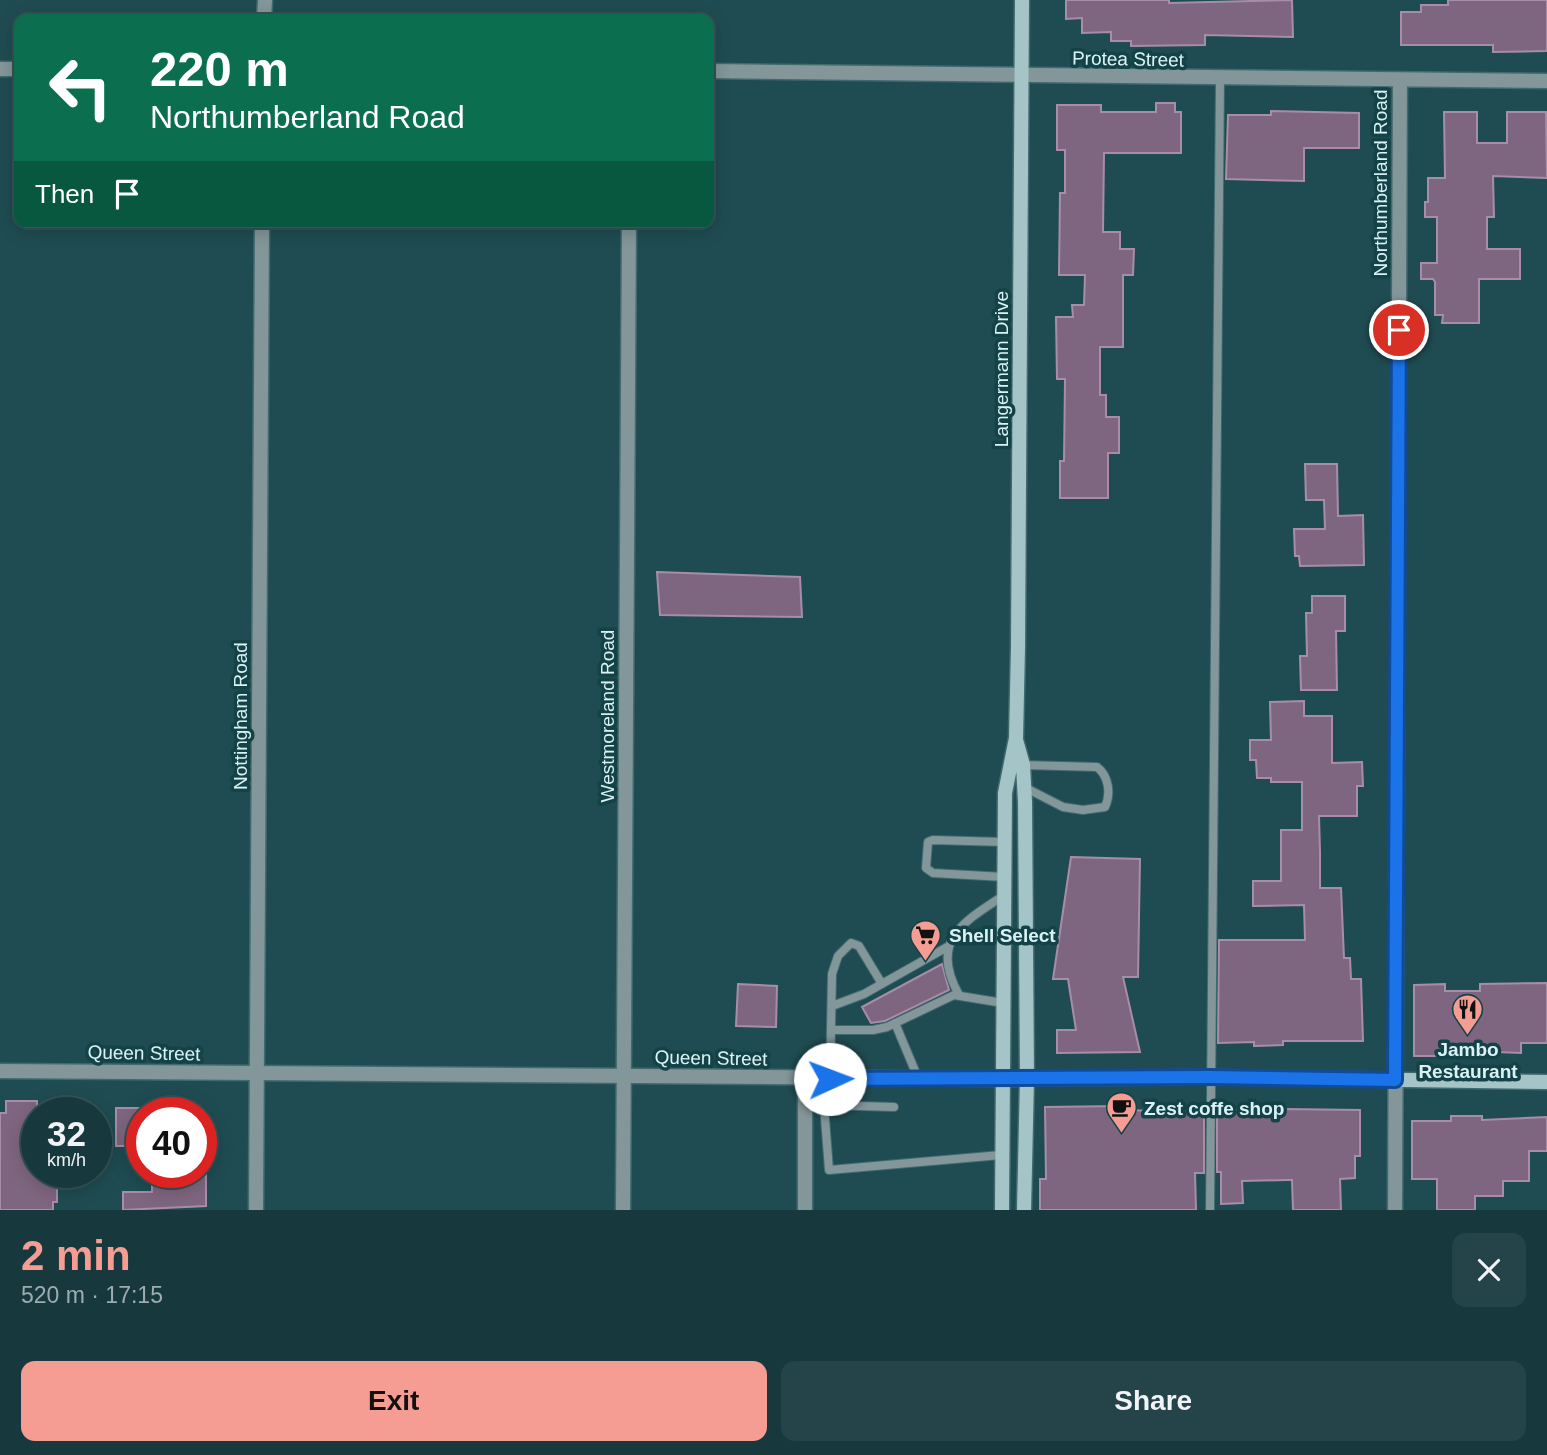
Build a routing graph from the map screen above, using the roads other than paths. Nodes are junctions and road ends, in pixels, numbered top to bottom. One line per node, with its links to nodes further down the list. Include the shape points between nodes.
1 (1022, 0): 3 (main road, Langermann Drive)
2 (714, 71): 3 (street, Protea Street)
3 (1022, 77): 4 (street, Protea Street); 9 (main road, Langermann Drive)
4 (1220, 79): 5 (street, Protea Street); 25 (lane)
5 (1400, 80): 6 (street, Protea Street); 31 (street, Northumberland Road)
6 (1547, 82)
7 (262, 228): 23 (street, Nottingham Road)
8 (629, 228): 24 (street, Westmoreland Road)
9 (1016, 738): 10 (main road, Langermann Drive); 12 (main road, Langermann Drive, via 1007,774)
10 (1023, 765): 11 (main road, Langermann Drive); 11 (lane, via 1097,767 1105,776 1108,799 1105,807 1073,810)
11 (1024, 787): 27 (main road, Langermann Drive)
12 (1004, 842): 13 (main road, Langermann Drive); 13 (lane, via 933,840 925,855 926,868 933,873)
13 (1004, 877): 14 (main road, Langermann Drive)
14 (1003, 896): 15 (lane, via 960,925); 18 (main road, Langermann Drive)
15 (949, 946): 16 (lane); 17 (lane, via 947,968)
16 (882, 984): 19 (lane); 19 (lane, via 864,950 851,943 835,962)
17 (959, 995): 18 (lane); 20 (lane, via 925,1006)
18 (1003, 1003): 30 (main road, Langermann Drive)
19 (832, 1006): 21 (lane)
20 (895, 1023): 21 (lane, via 873,1030); 26 (lane)
21 (832, 1030): 29 (lane)
22 (0, 1071): 23 (street, Queen Street)
23 (257, 1074): 24 (street, Queen Street); 36 (street, Nottingham Road)
24 (624, 1075): 28 (street, Queen Street); 37 (street, Westmoreland Road)
25 (1210, 1077): 27 (main road, Queen Street); 31 (main road, Queen Street); 41 (lane)
26 (918, 1078): 29 (street, Queen Street); 30 (street, Queen Street)
27 (1027, 1078): 30 (main road, Queen Street); 40 (main road, Langermann Drive)
28 (805, 1079): 29 (street, Queen Street); 38 (street)
29 (826, 1079): 33 (lane)
30 (1002, 1079): 35 (main road, Langermann Drive)
31 (1395, 1080): 32 (main road, Queen Street); 42 (street, Northumberland Road)
32 (1547, 1082)
33 (824, 1105): 34 (lane); 35 (lane, via 829,1170)
34 (894, 1107)
35 (1001, 1155): 39 (main road, Langermann Drive)
36 (256, 1210)
37 (623, 1210)
38 (805, 1210)
39 (1002, 1210)
40 (1024, 1210)
41 (1210, 1210)
42 (1395, 1210)

